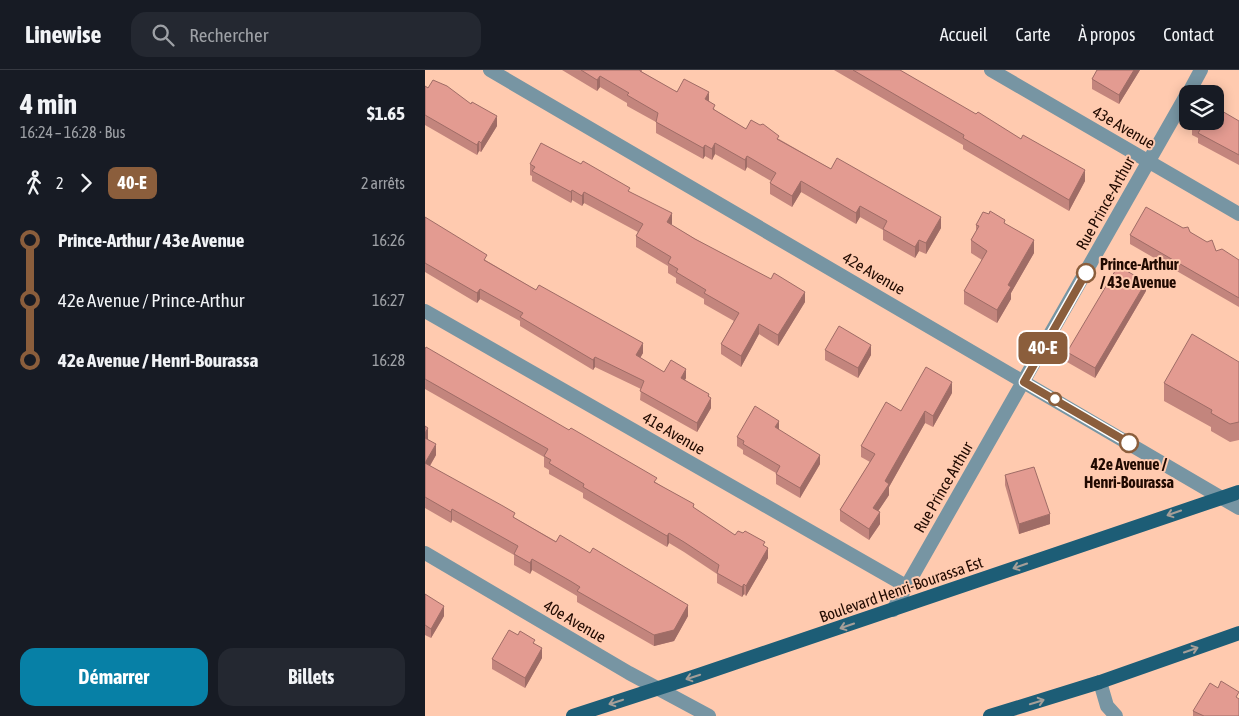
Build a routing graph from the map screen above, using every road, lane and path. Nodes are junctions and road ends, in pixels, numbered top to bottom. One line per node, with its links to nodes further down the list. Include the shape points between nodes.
1 (490, 70): 9 (street, 42e Avenue)
2 (991, 70): 6 (street, 43e Avenue)
3 (1201, 70): 4 (street, Rue Prince-Arthur)
4 (1193, 85)
5 (1179, 109): 6 (street, Rue Prince-Arthur)
6 (1149, 161): 7 (street, 43e Avenue); 9 (street, Rue Prince-Arthur)
7 (1239, 214)
8 (425, 311): 14 (street, 41e Avenue)
9 (1024, 382): 11 (street, 42e Avenue); 14 (street, Rue Prince Arthur)
10 (1239, 492): 11 (main road, Boulevard Henri-Bourassa Est)
11 (1220, 497): 12 (street, 42e Avenue); 15 (main road, Boulevard Henri-Bourassa Est, one-way to 15)
12 (1239, 508)
13 (425, 553): 18 (street, 40e Avenue)
14 (906, 586): 15 (street, Rue Prince Arthur)
15 (893, 610): 18 (main road, Boulevard Henri-Bourassa Est, one-way to 18)
16 (1239, 634): 17 (main road, one-way to 16)
17 (1100, 682): 21 (main road, one-way to 17); 22 (street, via 1107,706)
18 (660, 688): 19 (main road, Boulevard Henri-Bourassa Est, one-way to 19); 20 (street, 40e Avenue)
19 (573, 716)
20 (709, 716)
21 (990, 716)
22 (1116, 716)

